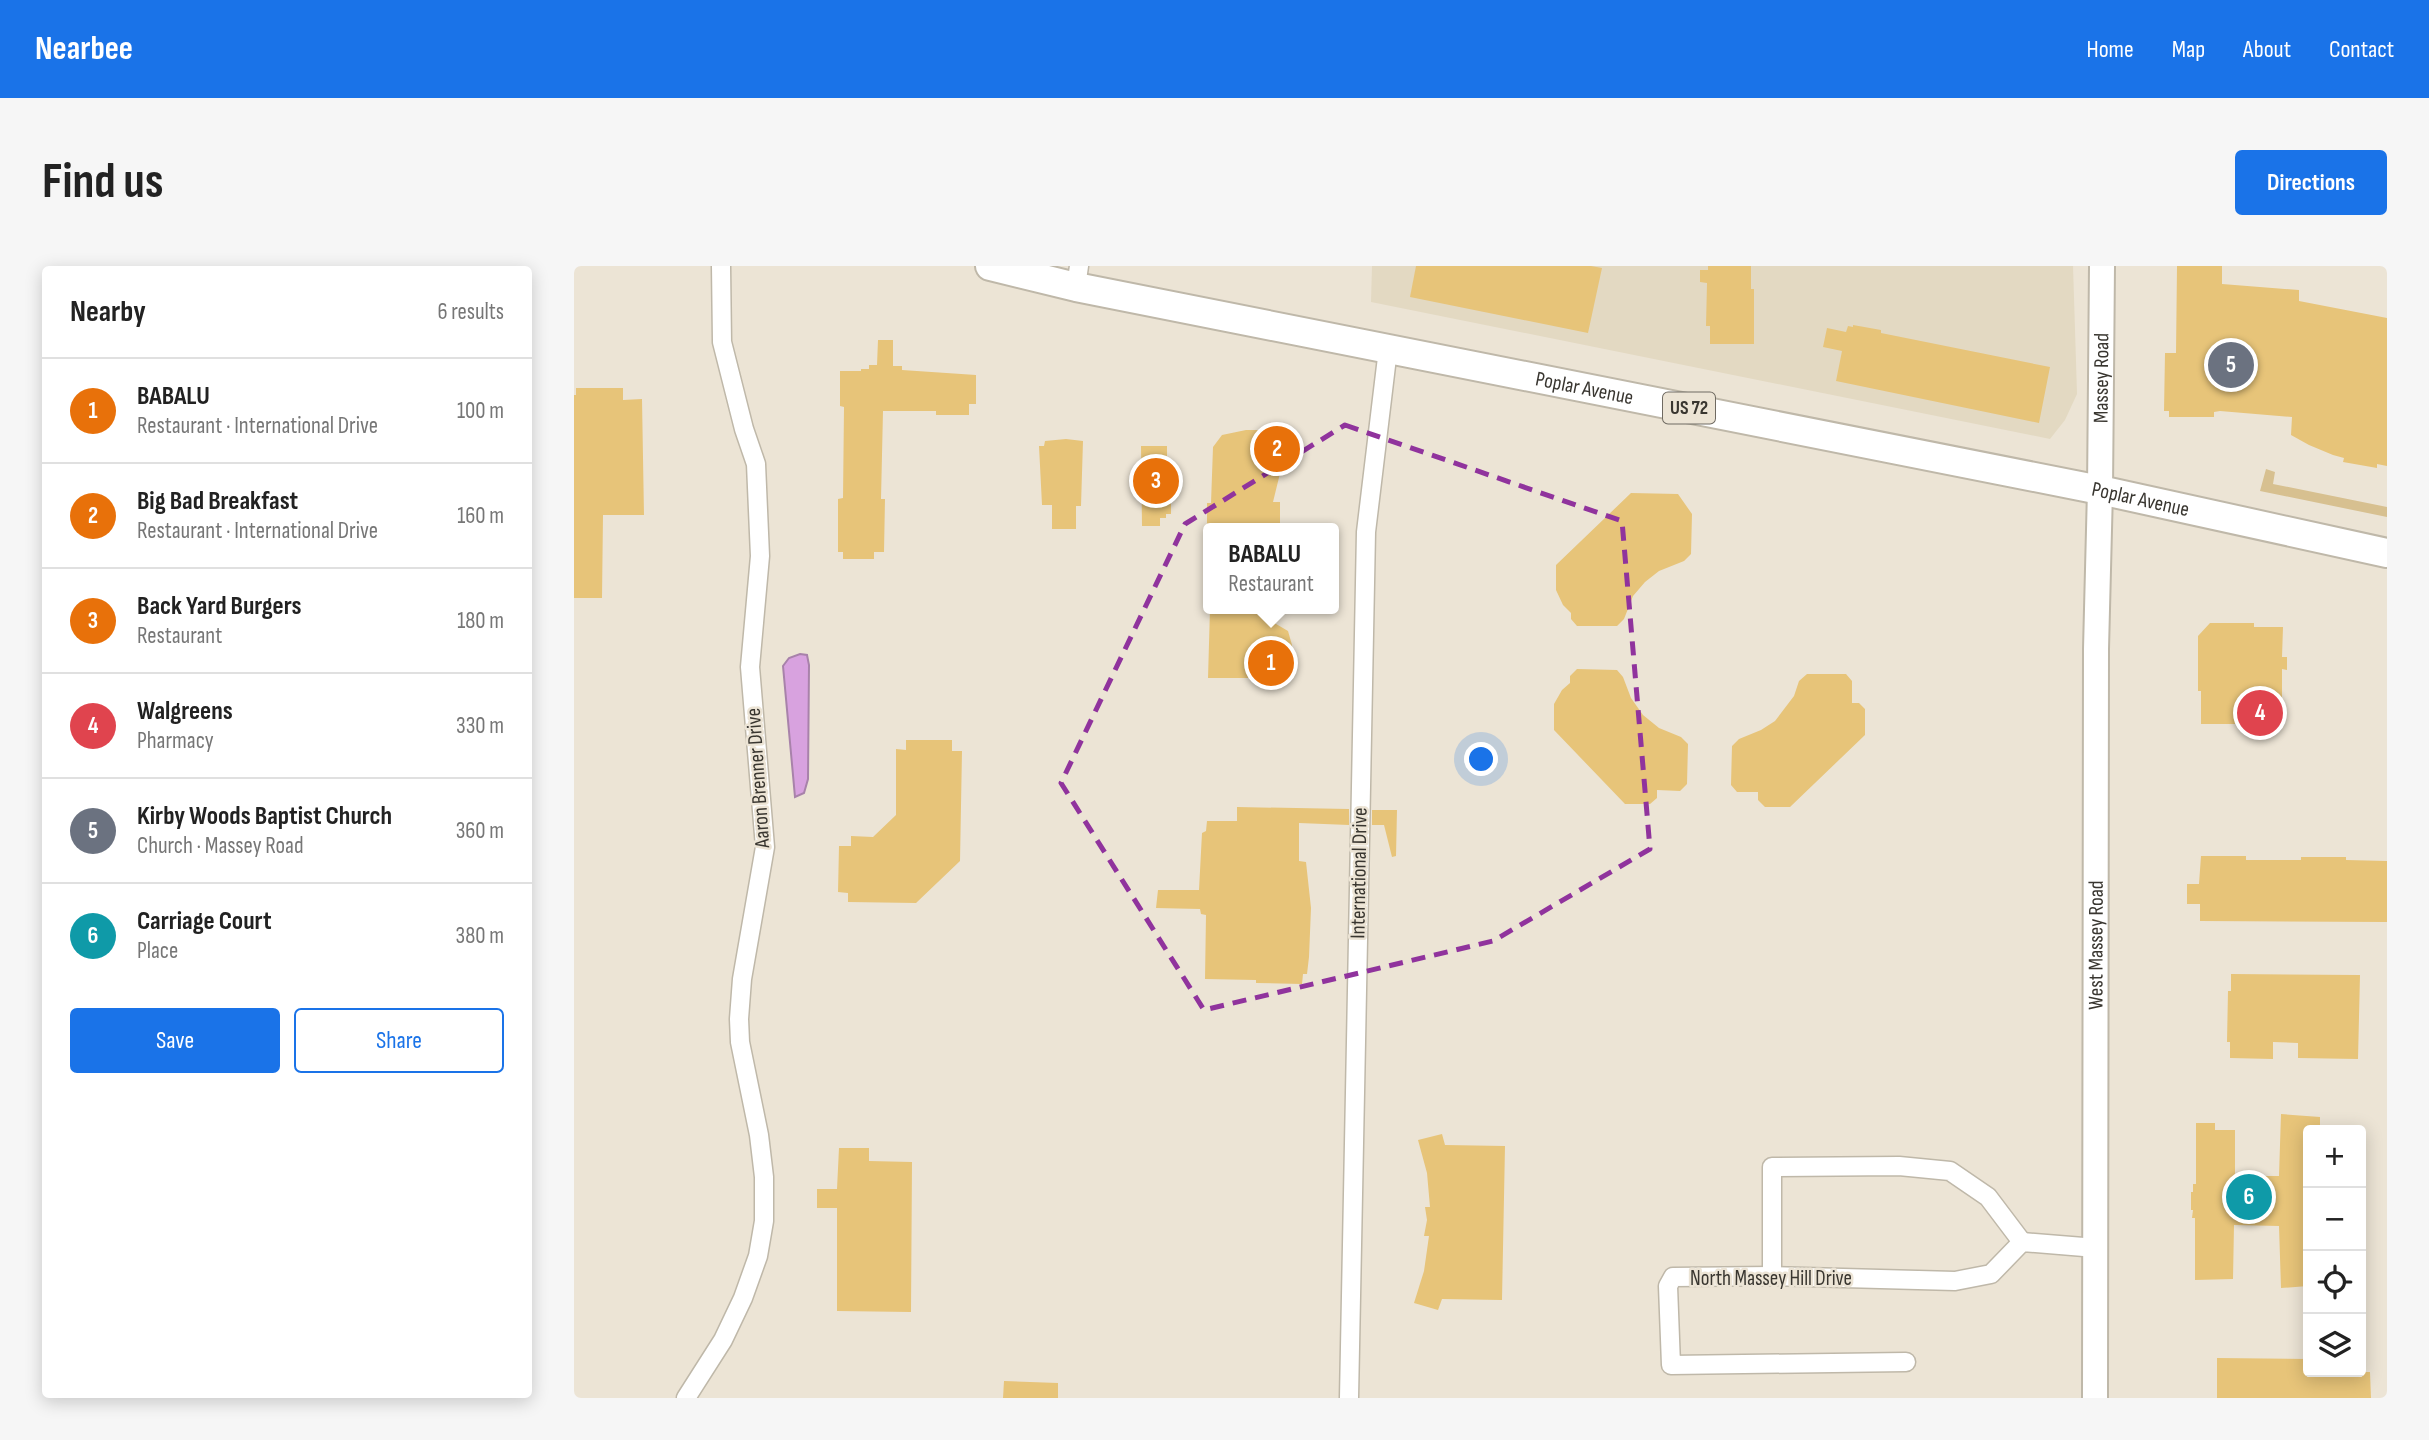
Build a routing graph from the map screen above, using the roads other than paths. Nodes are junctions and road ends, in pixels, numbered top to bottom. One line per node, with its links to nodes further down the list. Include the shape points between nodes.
1 (722, 266): 12 (street, Aaron Brenner Drive, via 722,342 756,464 760,556 750,667 765,847 739,1019 759,1135 764,1221 743,1298)
2 (990, 266): 4 (main road, Poplar Avenue / US 72)
3 (2102, 266): 6 (street, Massey Road)
4 (1077, 276): 5 (main road, Poplar Avenue / US 72)
5 (1388, 349): 6 (main road, Poplar Avenue / US 72); 13 (street, International Drive, via 1366,532)
6 (2100, 490): 7 (main road, Poplar Avenue / US 72); 9 (street, West Massey Road)
7 (2387, 554)
8 (2022, 1242): 9 (street); 10 (street, North Massey Hill Drive, via 1991,1274 1955,1281); 10 (street, via 1989,1197 1950,1171 1899,1166 1772,1167)
9 (2096, 1248): 14 (street, West Massey Road)
10 (1772, 1276): 11 (street, North Massey Hill Drive, via 1673,1277 1668,1286 1671,1365)
11 (1906, 1362)
12 (686, 1398)
13 (1349, 1398)
14 (2095, 1398)

